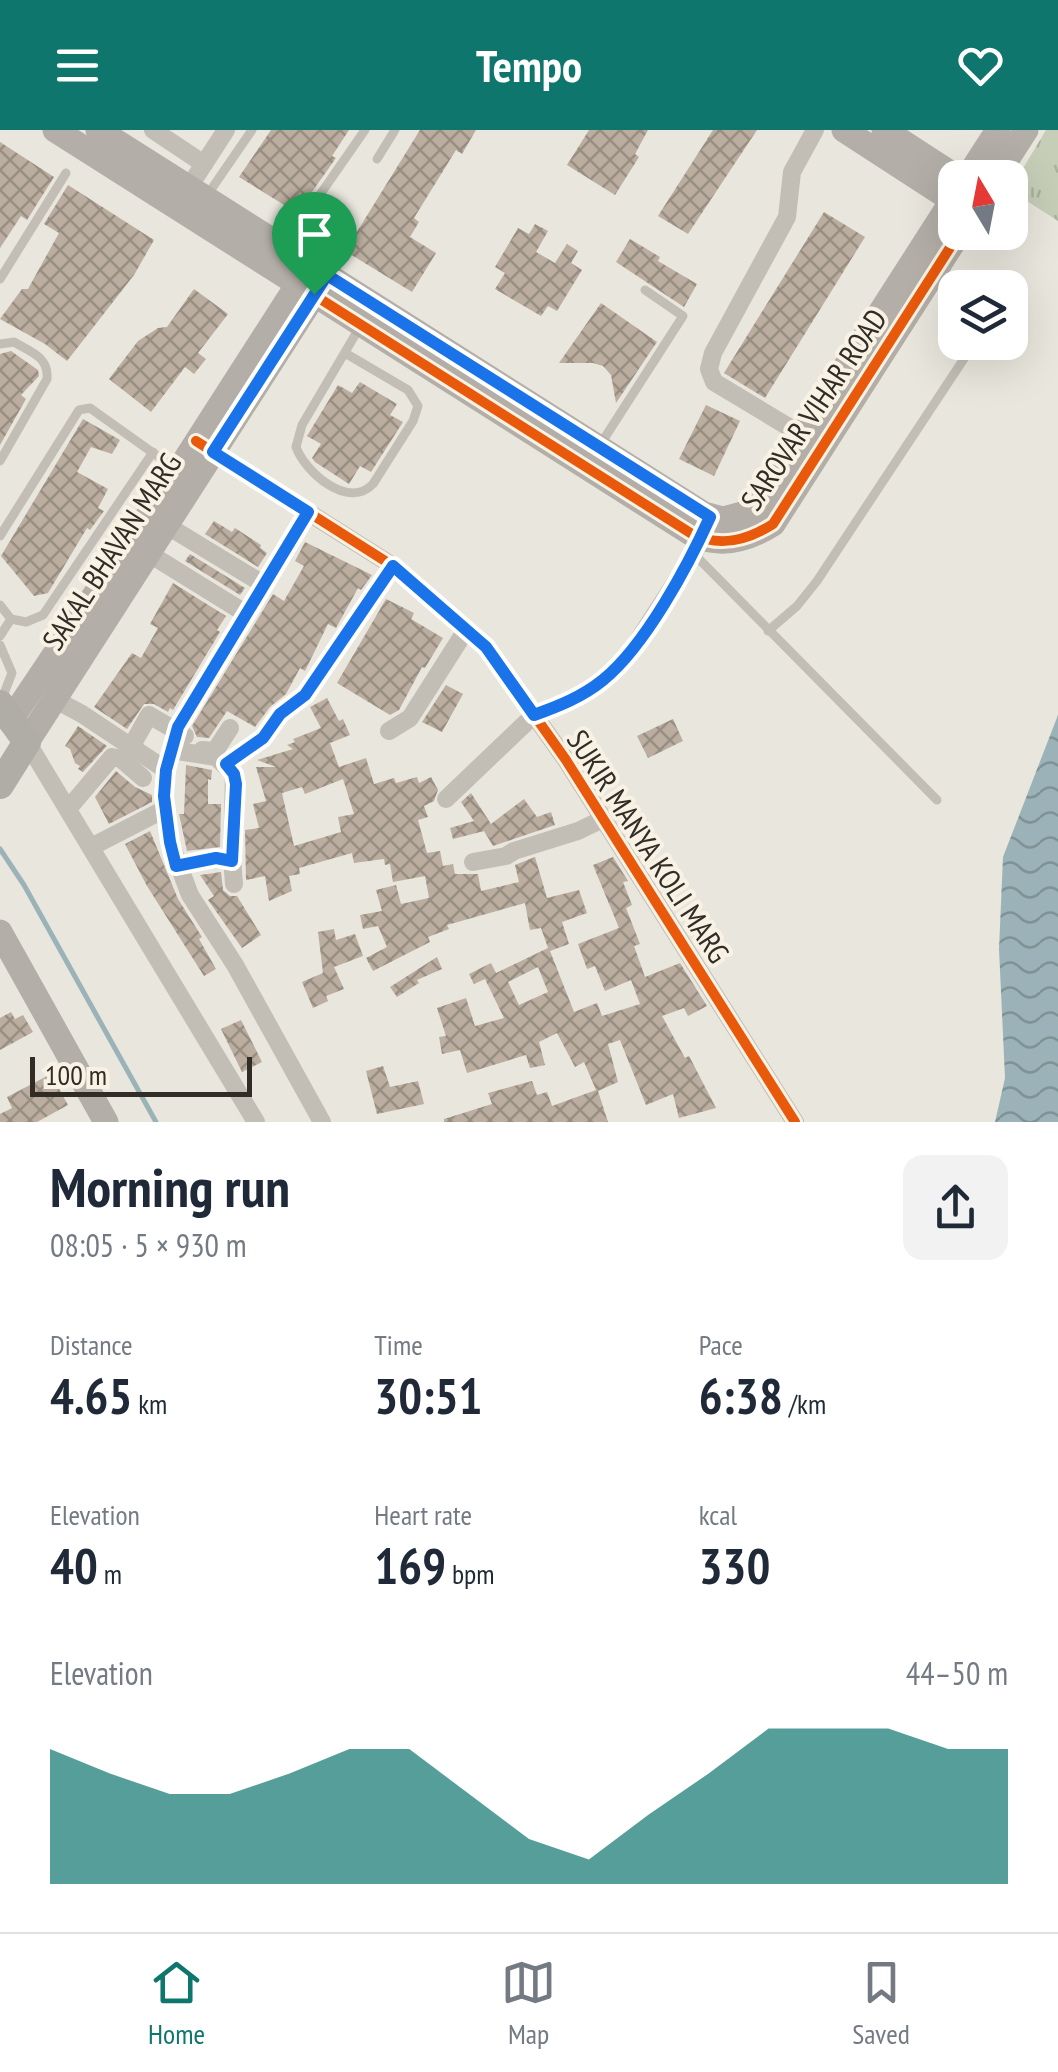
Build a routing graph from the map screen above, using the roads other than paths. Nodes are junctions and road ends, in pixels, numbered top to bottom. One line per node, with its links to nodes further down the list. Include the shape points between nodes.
1 (54, 130): 25 (street)
2 (153, 130): 16 (street)
3 (226, 130): 16 (street)
4 (252, 130): 20 (lane)
5 (365, 130): 22 (lane)
6 (395, 130): 13 (lane)
7 (815, 130): 33 (street, via 792,172 787,217 709,370 714,382)
8 (844, 130): 19 (street)
9 (884, 130): 18 (street)
10 (998, 130): 14 (street)
11 (1026, 130): 15 (street)
12 (113, 134): 20 (street)
13 (377, 159)
14 (979, 160)
15 (1007, 160)
16 (204, 164): 20 (street)
17 (66, 172): 24 (lane)
18 (938, 179)
19 (938, 184)
20 (197, 192): 22 (street)
21 (938, 221): 33 (street, SAROVAR VIHAR ROAD)
22 (284, 248): 25 (street)
23 (948, 250): 42 (street, SAROVAR VIHAR ROAD, via 773,524 724,542)
24 (0, 279)
25 (313, 280): 27 (street); 34 (street, SAKAL BHAVAN MARG); 35 (street, SAROVAR VIHAR ROAD)
26 (645, 290): 35 (lane, via 682,316)
27 (362, 324): 29 (lane); 31 (street)
28 (0, 344): 37 (lane, via 14,342 48,370)
29 (345, 353): 32 (lane); 32 (lane, via 296,447 306,467 341,492 373,484 418,414)
30 (963, 360): 50 (lane, via 817,582)
31 (425, 364): 32 (lane); 42 (street)
32 (408, 390)
33 (802, 435): 42 (street, SAROVAR VIHAR ROAD, via 753,511 723,519)
34 (205, 447): 38 (street, SAKAL BHAVAN MARG); 39 (street, SUKIR MANYA KOLI MARG); 40 (street, SAKAL BHAVAN MARG)
35 (599, 447): 42 (street, SAROVAR VIHAR ROAD)
36 (154, 452): 38 (lane); 41 (lane, via 90,408 79,410); 48 (lane, via 43,616)
37 (0, 460)
38 (178, 471): 57 (street, SAKAL BHAVAN MARG)
39 (308, 512): 44 (street, SUKIR MANYA KOLI MARG); 45 (street)
40 (166, 525): 43 (street, SAKAL BHAVAN MARG); 45 (street)
41 (0, 536)
42 (701, 536): 50 (lane); 54 (street, via 628,656 575,699)
43 (150, 550): 47 (street); 53 (street, SAKAL BHAVAN MARG)
44 (393, 566): 49 (street, SUKIR MANYA KOLI MARG); 60 (street, via 305,695)
45 (263, 584): 47 (street)
46 (0, 606): 48 (lane)
47 (247, 611): 58 (street)
48 (11, 619): 51 (lane)
49 (466, 630): 54 (street, SUKIR MANYA KOLI MARG); 56 (street, via 410,718)
50 (768, 631): 63 (lane)
51 (0, 636)
52 (0, 645): 57 (lane, via 12,673)
53 (54, 700): 57 (street, SAKAL BHAVAN MARG); 59 (street)
54 (534, 715): 62 (street); 66 (street, SUKIR MANYA KOLI MARG)
55 (230, 728): 58 (street, via 212,752 189,746 185,736)
56 (389, 731)
57 (6, 738): 65 (street)
58 (174, 741): 59 (street, via 150,715); 60 (street); 61 (street)
59 (137, 751): 61 (street); 65 (street, via 141,776 112,757)
60 (226, 764): 68 (street, via 236,784)
61 (166, 770): 64 (street)
62 (446, 799)
63 (937, 800)
64 (158, 808): 67 (street); 70 (street)
65 (68, 809): 67 (street)
66 (603, 819): 69 (street); 76 (street, SUKIR MANYA KOLI MARG)
67 (90, 847): 74 (street)
68 (232, 861): 70 (street); 71 (street)
69 (474, 862)
70 (176, 866): 75 (street)
71 (234, 884)
72 (0, 932): 73 (street)
73 (106, 1122)
74 (256, 1122)
75 (322, 1122)
76 (795, 1122)

